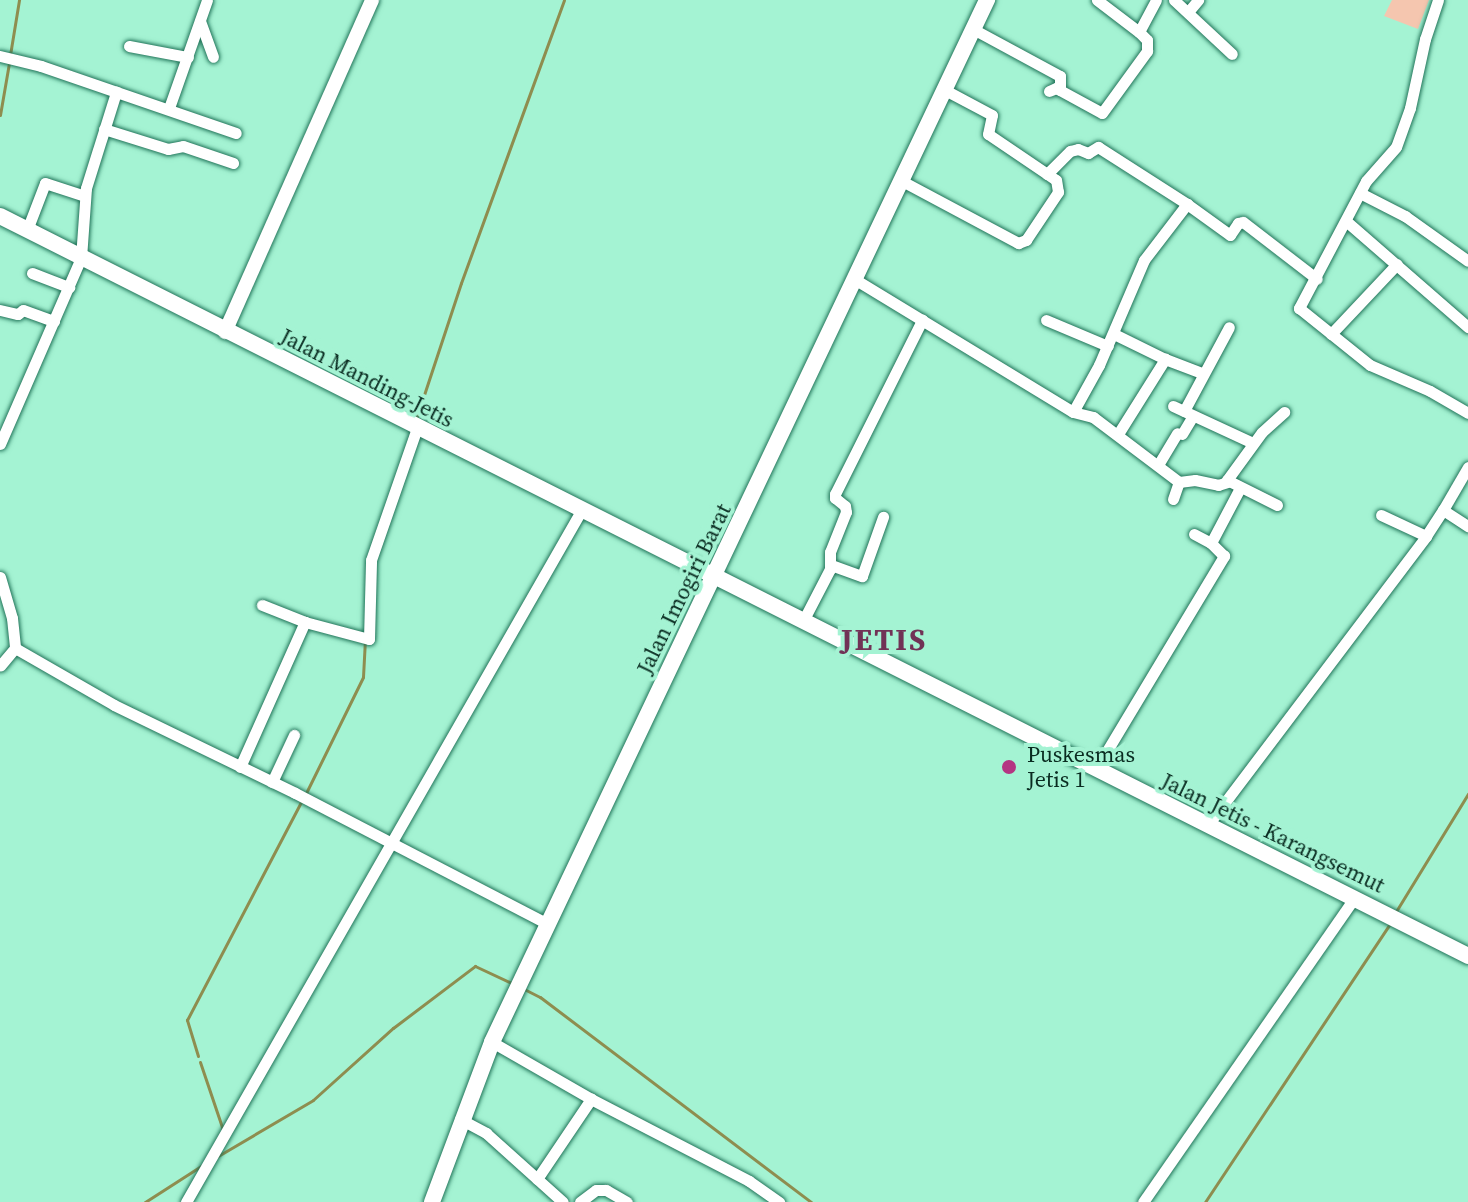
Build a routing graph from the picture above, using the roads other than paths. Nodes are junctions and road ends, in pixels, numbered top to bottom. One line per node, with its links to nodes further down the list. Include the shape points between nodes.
1 (207, 0): 10 (street)
2 (372, 0): 45 (street)
3 (987, 0): 11 (main road, Jalan Imogiri Barat)
4 (1097, 0): 12 (street)
5 (1156, 0): 12 (street)
6 (1174, 0): 9 (street)
7 (1198, 0): 9 (street)
8 (1438, 0): 26 (street, via 1396,147)
9 (1188, 12): 14 (street)
10 (200, 21): 16 (street); 17 (street)
11 (973, 29): 12 (street, via 1060,76 1054,90 1102,113 1147,51 1147,40); 18 (main road, Jalan Imogiri Barat)
12 (1139, 32)
13 (129, 46): 16 (street)
14 (1232, 54)
15 (0, 56): 19 (street)
16 (188, 57): 20 (street)
17 (213, 57)
18 (945, 90): 24 (street, via 992,115 989,135); 25 (main road, Jalan Imogiri Barat)
19 (116, 92): 20 (street); 21 (street)
20 (169, 108): 22 (street)
21 (104, 129): 23 (street); 27 (street)
22 (236, 133)
23 (233, 163)
24 (1047, 174): 25 (street, via 1060,187 1022,243); 28 (street, via 1070,151 1088,153 1098,147)
25 (902, 181): 37 (main road, Jalan Imogiri Barat)
26 (1360, 193): 30 (street); 33 (street, via 1405,216)
27 (85, 196): 31 (street, via 45,183); 32 (street)
28 (1187, 204): 36 (street, via 1230,235 1243,222); 47 (street, via 1144,260)
29 (0, 216): 31 (main road, Jalan Manding-Jetis)
30 (1346, 221): 34 (street); 36 (street)
31 (27, 230): 32 (main road, Jalan Manding-Jetis)
32 (81, 258): 38 (street); 45 (main road, Jalan Manding-Jetis)
33 (1468, 261)
34 (1397, 264): 44 (street); 46 (street)
35 (32, 273): 38 (street)
36 (1317, 279): 46 (street, via 1299,308)
37 (856, 280): 40 (street); 74 (main road, Jalan Imogiri Barat)
38 (69, 287): 42 (street)
39 (0, 310): 42 (street, via 23,310)
40 (922, 320): 51 (street); 73 (street, via 835,494 847,508 830,552)
41 (1046, 320): 47 (street)
42 (54, 321): 57 (street)
43 (1229, 327): 49 (street)
44 (1468, 327)
45 (225, 332): 54 (main road, Jalan Manding-Jetis)
46 (1331, 334): 53 (street, via 1370,365)
47 (1111, 340): 48 (street); 51 (street)
48 (1165, 359): 49 (street); 55 (street)
49 (1201, 373): 50 (street)
50 (1184, 411): 56 (street); 58 (street, via 1179,434)
51 (1073, 412): 55 (street, via 1093,417)
52 (1284, 412): 56 (street)
53 (1468, 413)
54 (415, 426): 66 (main road, Jalan Manding-Jetis); 78 (street, via 371,560 369,639)
55 (1118, 434): 58 (street)
56 (1253, 443): 61 (street)
57 (0, 444)
58 (1158, 465): 60 (street)
59 (1468, 467): 65 (street)
60 (1179, 482): 61 (street); 63 (street)
61 (1228, 482): 62 (street)
62 (1240, 488): 64 (street); 72 (street)
63 (1173, 499)
64 (1277, 505)
65 (1443, 510): 69 (street); 71 (street)
66 (581, 511): 74 (main road, Jalan Manding-Jetis); 86 (street)
67 (1381, 515): 71 (street)
68 (883, 517): 73 (street, via 862,576)
69 (1468, 526)
70 (1194, 534): 72 (street)
71 (1426, 536): 85 (street)
72 (1211, 543): 83 (street, via 1223,558)
73 (831, 565): 77 (street)
74 (715, 576): 77 (main road, Jalan Jetis - Karangsemut); 88 (main road, Jalan Imogiri Barat)
75 (0, 577): 79 (street)
76 (262, 605): 78 (street)
77 (803, 621): 83 (main road, Jalan Jetis - Karangsemut)
78 (305, 622): 82 (street)
79 (15, 648): 80 (street); 82 (street, via 114,705)
80 (0, 666)
81 (294, 735): 84 (street)
82 (240, 767): 84 (street)
83 (1096, 769): 85 (main road, Jalan Jetis - Karangsemut)
84 (272, 782): 86 (street)
85 (1207, 826): 87 (main road, Jalan Jetis - Karangsemut)
86 (389, 844): 88 (street); 94 (street)
87 (1354, 898): 89 (main road, Jalan Jetis - Karangsemut); 100 (street)
88 (548, 924): 90 (main road, Jalan Imogiri Barat)
89 (1468, 956)
90 (492, 1042): 91 (street); 92 (main road, Jalan Imogiri Barat)
91 (591, 1099): 93 (street); 99 (street, via 749,1181)
92 (460, 1119): 93 (street, via 486,1133); 95 (main road, Jalan Imogiri Barat)
93 (537, 1179): 96 (street)
94 (186, 1202)
95 (432, 1202)
96 (563, 1202)
97 (580, 1202): 98 (street, via 596,1190 606,1190)
98 (627, 1202)
99 (779, 1202)
100 (1143, 1202)

